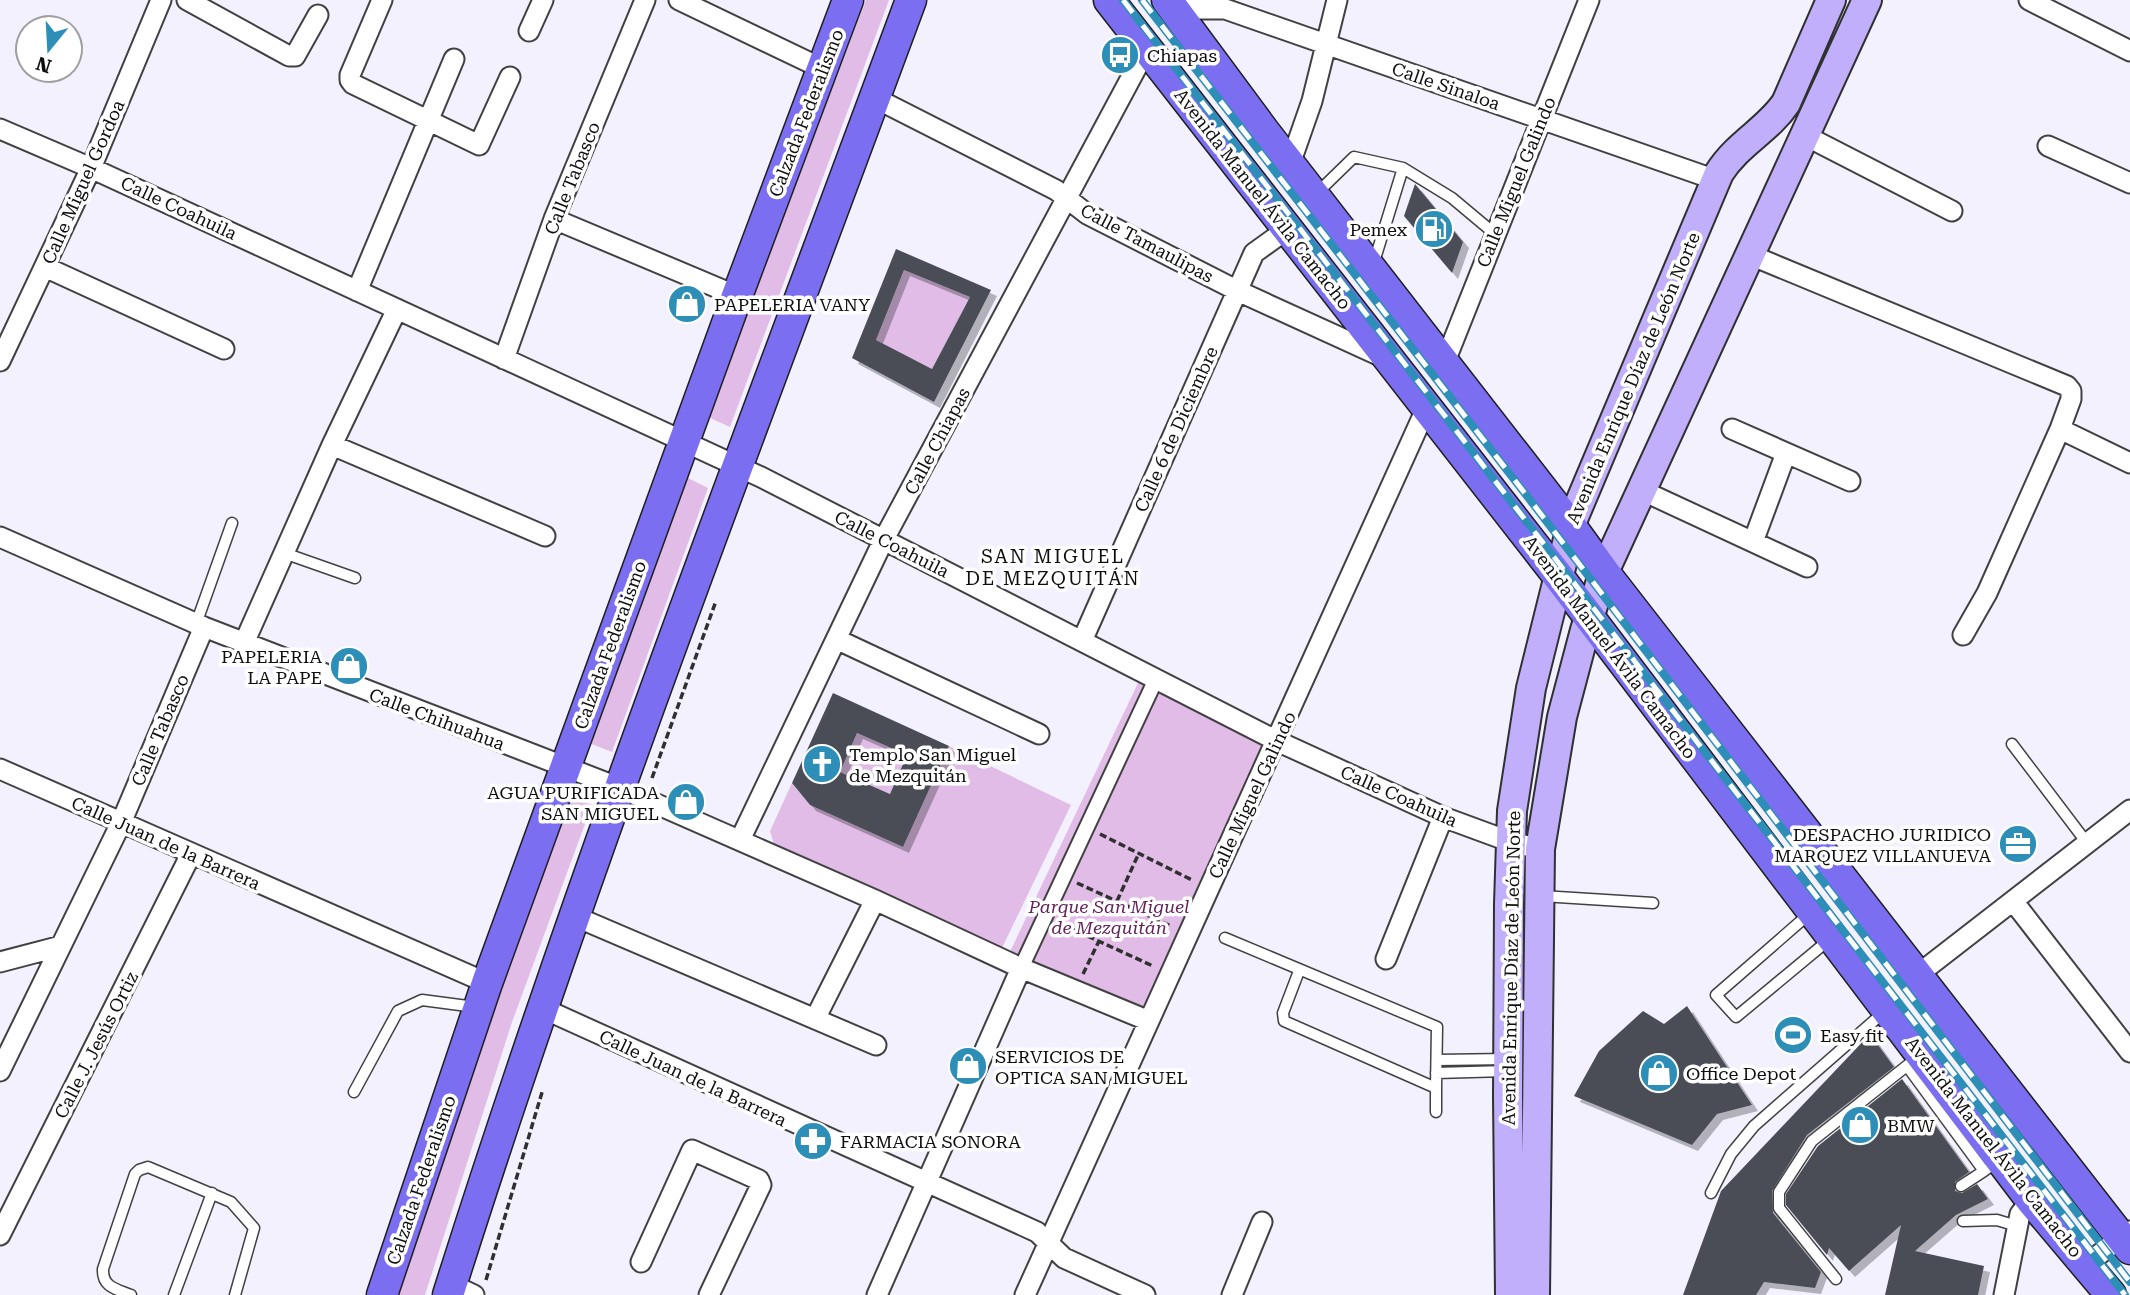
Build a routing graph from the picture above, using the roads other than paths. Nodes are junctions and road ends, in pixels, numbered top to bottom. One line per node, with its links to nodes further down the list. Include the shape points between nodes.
1 (161, 0): 33 (street, Calle Miguel Gordoa)
2 (187, 0): 16 (street, via 295,56)
3 (382, 0): 26 (street, via 350,80)
4 (543, 0): 17 (street)
5 (645, 0): 40 (street, Calle Tabasco)
6 (679, 0): 22 (street)
7 (848, 0): 22 (main road, Calzada Federalismo)
8 (911, 0): 24 (main road)
9 (1109, 0): 19 (main road, Avenida Manuel Ávila Camacho)
10 (1337, 0): 18 (street)
11 (1589, 0): 25 (street, Calle Miguel Galindo)
12 (1831, 0): 35 (main road, Avenida Enrique Díaz de León Norte, via 1778,116 1730,156)
13 (1867, 0): 29 (main road, Avenida Enrique Díaz de León Norte)
14 (2029, 0): 20 (street)
15 (1170, 5): 18 (street, Calle Sinaloa, via 1225,9); 28 (main road)
16 (318, 15)
17 (529, 31)
18 (1328, 45): 25 (street, Calle Sinaloa); 32 (street)
19 (1147, 48): 31 (main road, Avenida Manuel Ávila Camacho); 38 (street, Calle Chiapas)
20 (2130, 51)
21 (454, 59): 26 (street)
22 (823, 69): 48 (main road, Calzada Federalismo)
23 (509, 77): 26 (street, via 479,145)
24 (875, 98): 38 (street, Calle Tamaulipas, via 1056,190); 62 (main road)
25 (1540, 119): 35 (street, Calle Sinaloa); 42 (street, Calle Miguel Galindo)
26 (428, 121): 46 (street)
27 (0, 129): 33 (street, Calle Coahuila)
28 (1264, 131): 31 (main road); 32 (main road)
29 (1804, 135): 39 (street); 43 (main road, Avenida Enrique Díaz de León Norte)
30 (2048, 146): 36 (street)
31 (1233, 159): 41 (main road, Avenida Manuel Ávila Camacho)
32 (1290, 164): 37 (main road)
33 (91, 168): 44 (street, Calle Miguel Gordoa); 46 (street, Calle Coahuila)
34 (1403, 168): 37 (lane, via 1354,157); 42 (lane, via 1452,198); 45 (lane)
35 (1716, 180): 66 (main road, Avenida Enrique Díaz de León Norte)
36 (2130, 183)
37 (1315, 195): 45 (main road)
38 (1066, 200): 47 (street, Calle Tamaulipas); 69 (street, Calle Chiapas)
39 (1952, 211)
40 (554, 219): 48 (street); 51 (street, Calle Tabasco)
41 (1286, 230): 47 (street, Calle 6 de Diciembre, via 1254,253); 52 (main road, Avenida Manuel Ávila Camacho)
42 (1495, 234): 54 (street, Calle Miguel Galindo)
43 (1748, 254): 57 (street, via 2067,386 2071,399); 64 (main road, Avenida Enrique Díaz de León Norte)
44 (45, 267): 50 (street); 53 (street, Calle Miguel Gordoa)
45 (1371, 269): 54 (main road)
46 (357, 290): 49 (street, Calle Coahuila)
47 (1238, 291): 52 (street, Calle Tamaulipas); 80 (street, Calle 6 de Diciembre)
48 (737, 296): 58 (main road, Calzada Federalismo)
49 (397, 309): 51 (street, Calle Coahuila); 59 (street)
50 (224, 349)
51 (505, 359): 58 (street, Calle Coahuila)
52 (1387, 359): 55 (main road, Avenida Manuel Ávila Camacho)
53 (0, 361)
54 (1444, 364): 66 (main road)
55 (1426, 409): 74 (main road, Avenida Manuel Ávila Camacho); 84 (street, Calle Miguel Galindo)
56 (1732, 429): 60 (street)
57 (2060, 429): 61 (street); 78 (street, via 1987,593)
58 (684, 442): 62 (street, Calle Coahuila); 86 (main road, Calzada Federalismo)
59 (332, 445): 67 (street); 71 (street)
60 (1786, 453): 63 (street); 70 (street)
61 (2130, 463)
62 (738, 467): 69 (street, Calle Coahuila); 88 (main road)
63 (1850, 481)
64 (1641, 490): 70 (street); 73 (main road, Avenida Enrique Díaz de León Norte)
65 (232, 523): 77 (lane)
66 (1570, 525): 73 (main road); 74 (main road, Avenida Enrique Díaz de León Norte)
67 (545, 536)
68 (0, 537): 77 (street, Calle Chihuahua)
69 (884, 539): 79 (street, Calle Chiapas); 80 (street, Calle Coahuila)
70 (1753, 542): 72 (street)
71 (284, 553): 75 (lane); 81 (street)
72 (1807, 567)
73 (1604, 572): 76 (main road, Avenida Enrique Díaz de León Norte); 110 (main road)
74 (1558, 576): 76 (main road, Avenida Manuel Ávila Camacho); 93 (main road, Avenida Enrique Díaz de León Norte, via 1531,688)
75 (355, 578)
76 (1588, 619): 95 (main road, Avenida Enrique Díaz de León Norte, via 1562,717); 101 (main road, Avenida Manuel Ávila Camacho)
77 (200, 626): 81 (street, Calle Chihuahua); 91 (street, Calle Tabasco)
78 (1963, 635)
79 (836, 639): 83 (street); 92 (street, Calle Chiapas)
80 (1082, 641): 82 (street, Calle Coahuila)
81 (244, 643): 86 (street, Calle Chihuahua)
82 (1156, 679): 84 (street, Calle Coahuila); 108 (street)
83 (1040, 734)
84 (1277, 741): 90 (street, Calle Coahuila); 115 (street, Calle Miguel Galindo)
85 (2012, 744): 94 (lane)
86 (565, 768): 88 (street, Calle Chihuahua); 111 (main road, Calzada Federalismo)
87 (0, 769): 91 (street, Calle Juan de la Barrera)
88 (632, 793): 92 (street, Calle Chihuahua); 102 (main road)
89 (2130, 810): 94 (street)
90 (1443, 817): 93 (street, Calle Coahuila); 106 (street)
91 (121, 823): 96 (street, Calle Juan de la Barrera); 105 (street, Calle Tabasco)
92 (740, 840): 98 (street, Calle Chihuahua)
93 (1511, 842): 95 (street, Calle Coahuila); 120 (main road, Avenida Enrique Díaz de León Norte)
94 (2087, 843): 99 (street)
95 (1540, 849): 97 (main road, Avenida Enrique Díaz de León Norte)
96 (191, 855): 111 (street, Calle Juan de la Barrera); 135 (street, Calle J. Jesús Ortiz)
97 (1539, 896): 100 (lane); 152 (main road, Avenida Enrique Díaz de León Norte)
98 (875, 900): 108 (street, Calle Chihuahua); 114 (street)
99 (2013, 901): 110 (street); 117 (street)
100 (1653, 903)
101 (1812, 911): 103 (main road, Avenida Manuel Ávila Camacho); 103 (lane, via 1716,995 1736,1017)
102 (574, 916): 112 (main road); 114 (street)
103 (1832, 937): 113 (main road, Avenida Manuel Ávila Camacho)
104 (1225, 938): 109 (lane)
105 (61, 946): 107 (street); 121 (street, Calle Tabasco)
106 (1386, 959)
107 (0, 962)
108 (1021, 968): 115 (street, Calle Chihuahua); 127 (street)
109 (1299, 971): 118 (lane, via 1437,1027); 123 (lane, via 1284,1021)
110 (1916, 976): 136 (main road)
111 (483, 995): 124 (lane, via 422,1000 398,1011); 145 (main road, Calzada Federalismo)
112 (542, 1008): 127 (street, Calle Juan de la Barrera); 141 (main road)
113 (1887, 1010): 119 (main road, Avenida Manuel Ávila Camacho); 129 (lane, via 1754,1126 1731,1154)
114 (815, 1019): 116 (street)
115 (1149, 1021): 137 (street, Calle Miguel Galindo)
116 (876, 1045)
117 (2130, 1052)
118 (1437, 1060): 120 (lane); 122 (lane)
119 (1914, 1060): 126 (main road, Avenida Manuel Ávila Camacho); 140 (lane, via 1812,1141 1779,1192 1779,1208)
120 (1508, 1065): 122 (lane); 151 (main road, Avenida Enrique Díaz de León Norte)
121 (0, 1071)
122 (1436, 1073): 123 (lane)
123 (1436, 1088): 125 (lane)
124 (354, 1092)
125 (1436, 1112)
126 (1992, 1165): 128 (lane); 131 (main road, Avenida Manuel Ávila Camacho)
127 (928, 1184): 137 (street, Calle Juan de la Barrera, via 1037,1232); 147 (street)
128 (1961, 1186)
129 (1712, 1193)
130 (212, 1194): 142 (lane, via 148,1167 135,1174 102,1278 105,1284); 143 (lane); 144 (lane, via 231,1202 254,1228)
131 (2031, 1200): 134 (street); 139 (main road, Avenida Manuel Ávila Camacho)
132 (1963, 1221): 134 (lane, via 1997,1220)
133 (1262, 1222): 150 (street)
134 (2017, 1226): 153 (street)
135 (0, 1235)
136 (2127, 1239): 139 (street)
137 (1048, 1243): 148 (street, Calle Miguel Galindo); 149 (street, Calle Juan de la Barrera, via 1064,1258)
138 (641, 1262): 146 (street, via 692,1150 761,1182)
139 (2087, 1264): 154 (main road, Avenida Manuel Ávila Camacho)
140 (1836, 1279)
141 (464, 1289)
142 (131, 1295)
143 (174, 1295)
144 (234, 1295)
145 (382, 1295)
146 (709, 1295)
147 (877, 1295)
148 (1025, 1295)
149 (1144, 1295)
150 (1232, 1295)
151 (1510, 1295)
152 (1535, 1295)
153 (2004, 1295)
154 (2111, 1295)

